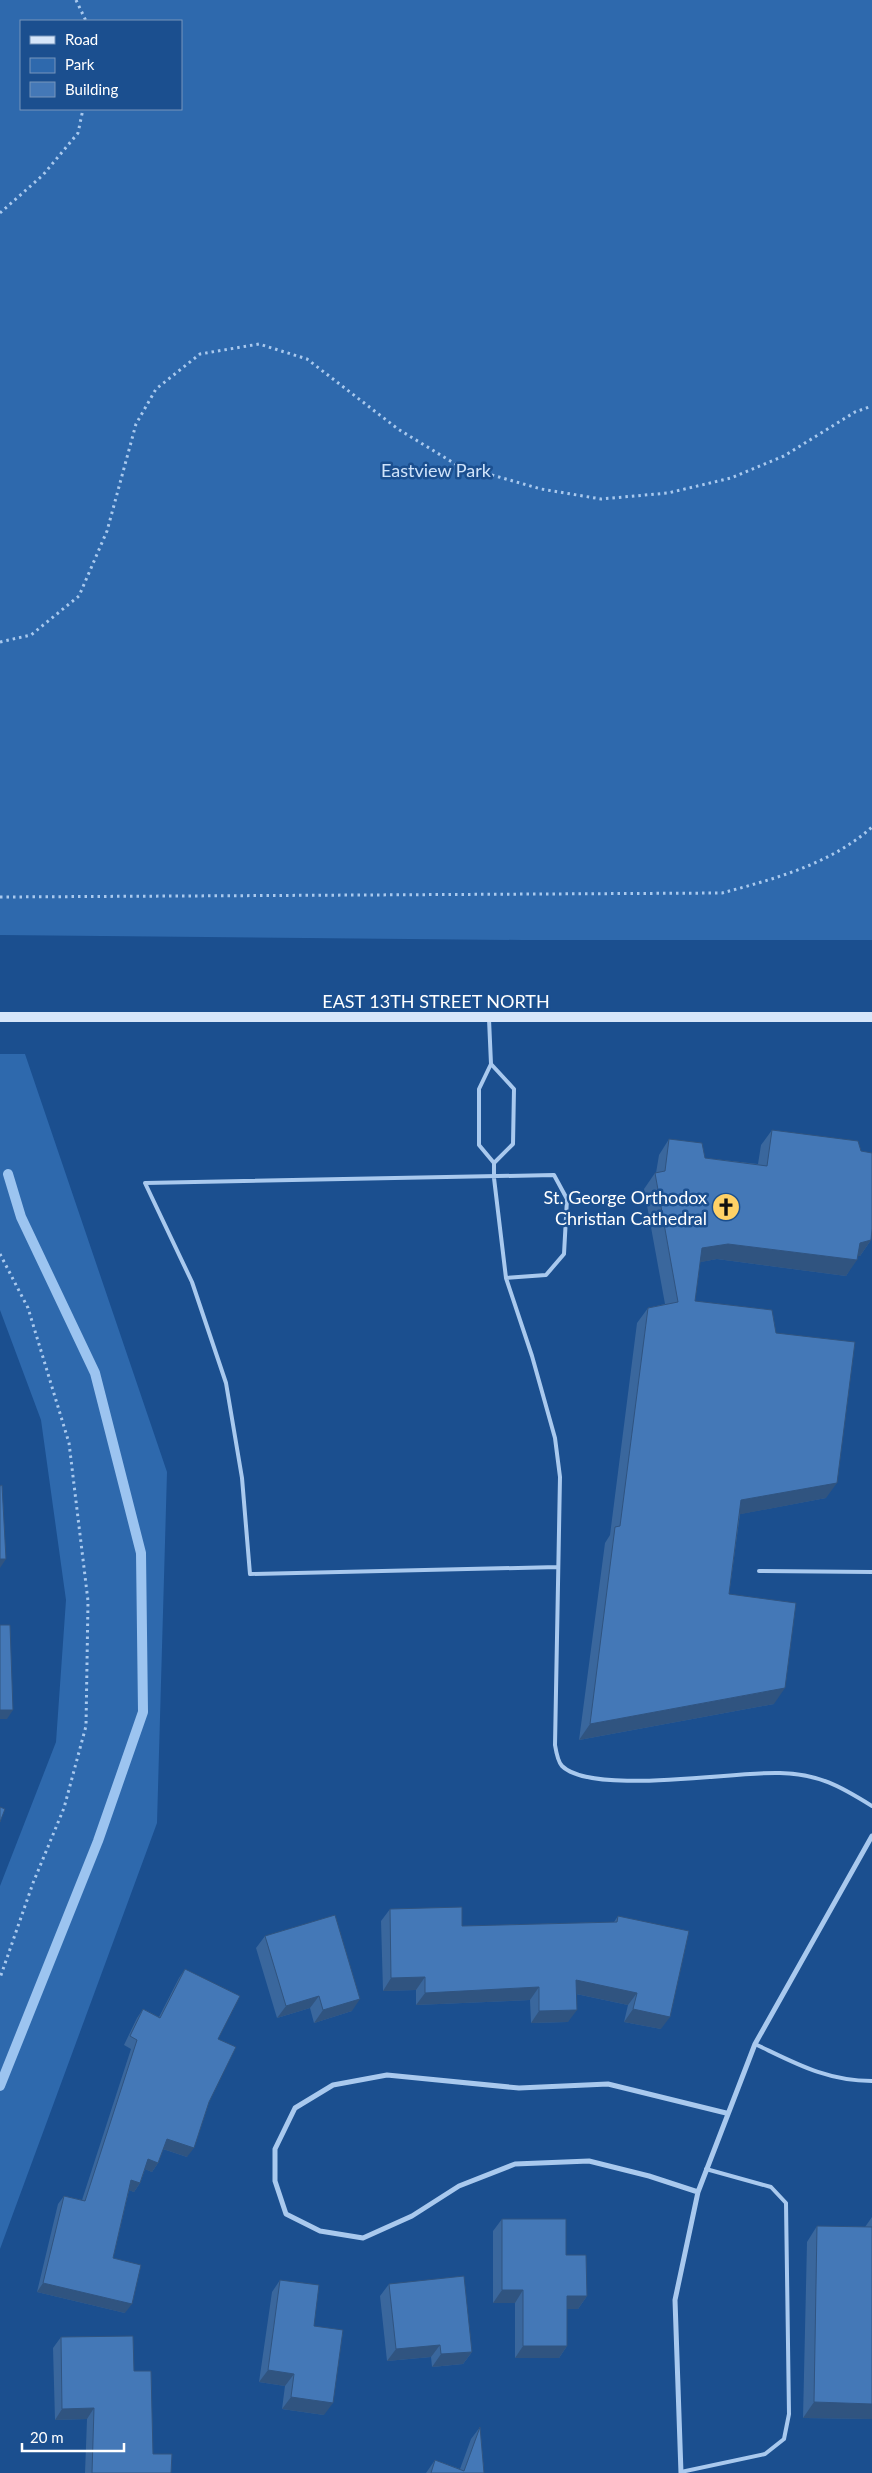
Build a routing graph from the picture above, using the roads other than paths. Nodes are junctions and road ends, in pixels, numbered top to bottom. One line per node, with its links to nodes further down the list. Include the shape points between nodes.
1 (0, 1017): 2 (main road, EAST 13TH STREET NORTH)
2 (489, 1017): 3 (main road, EAST 13TH STREET NORTH); 4 (lane)
3 (872, 1017)
4 (491, 1064): 5 (lane, via 479,1089 480,1145); 5 (lane, via 514,1089 513,1144)
5 (494, 1163): 6 (lane)
6 (494, 1178): 7 (lane); 7 (lane, via 554,1175 567,1199 564,1254 546,1275); 8 (lane, via 145,1183 192,1282 226,1383 242,1478 250,1574)
7 (506, 1278): 8 (lane, via 555,1438 560,1486)
8 (558, 1567): 11 (lane, via 555,1745 561,1765 575,1774 609,1780 780,1773 816,1777 840,1785)
9 (759, 1571): 10 (lane)
10 (872, 1572)
11 (872, 1806)
12 (872, 1836): 13 (street)
13 (755, 2044): 14 (lane, via 820,2075 850,2081); 15 (street)
14 (872, 2081)
15 (726, 2113): 16 (street); 17 (street, via 608,2084 519,2088 387,2075 333,2086 294,2108 275,2150 275,2181 286,2214 320,2231 363,2238 412,2216 459,2186 515,2164 589,2161)
16 (706, 2169): 17 (street); 18 (lane, via 772,2187 786,2203 788,2414 784,2440 765,2454)
17 (698, 2192): 18 (street, via 675,2300)
18 (681, 2473)

